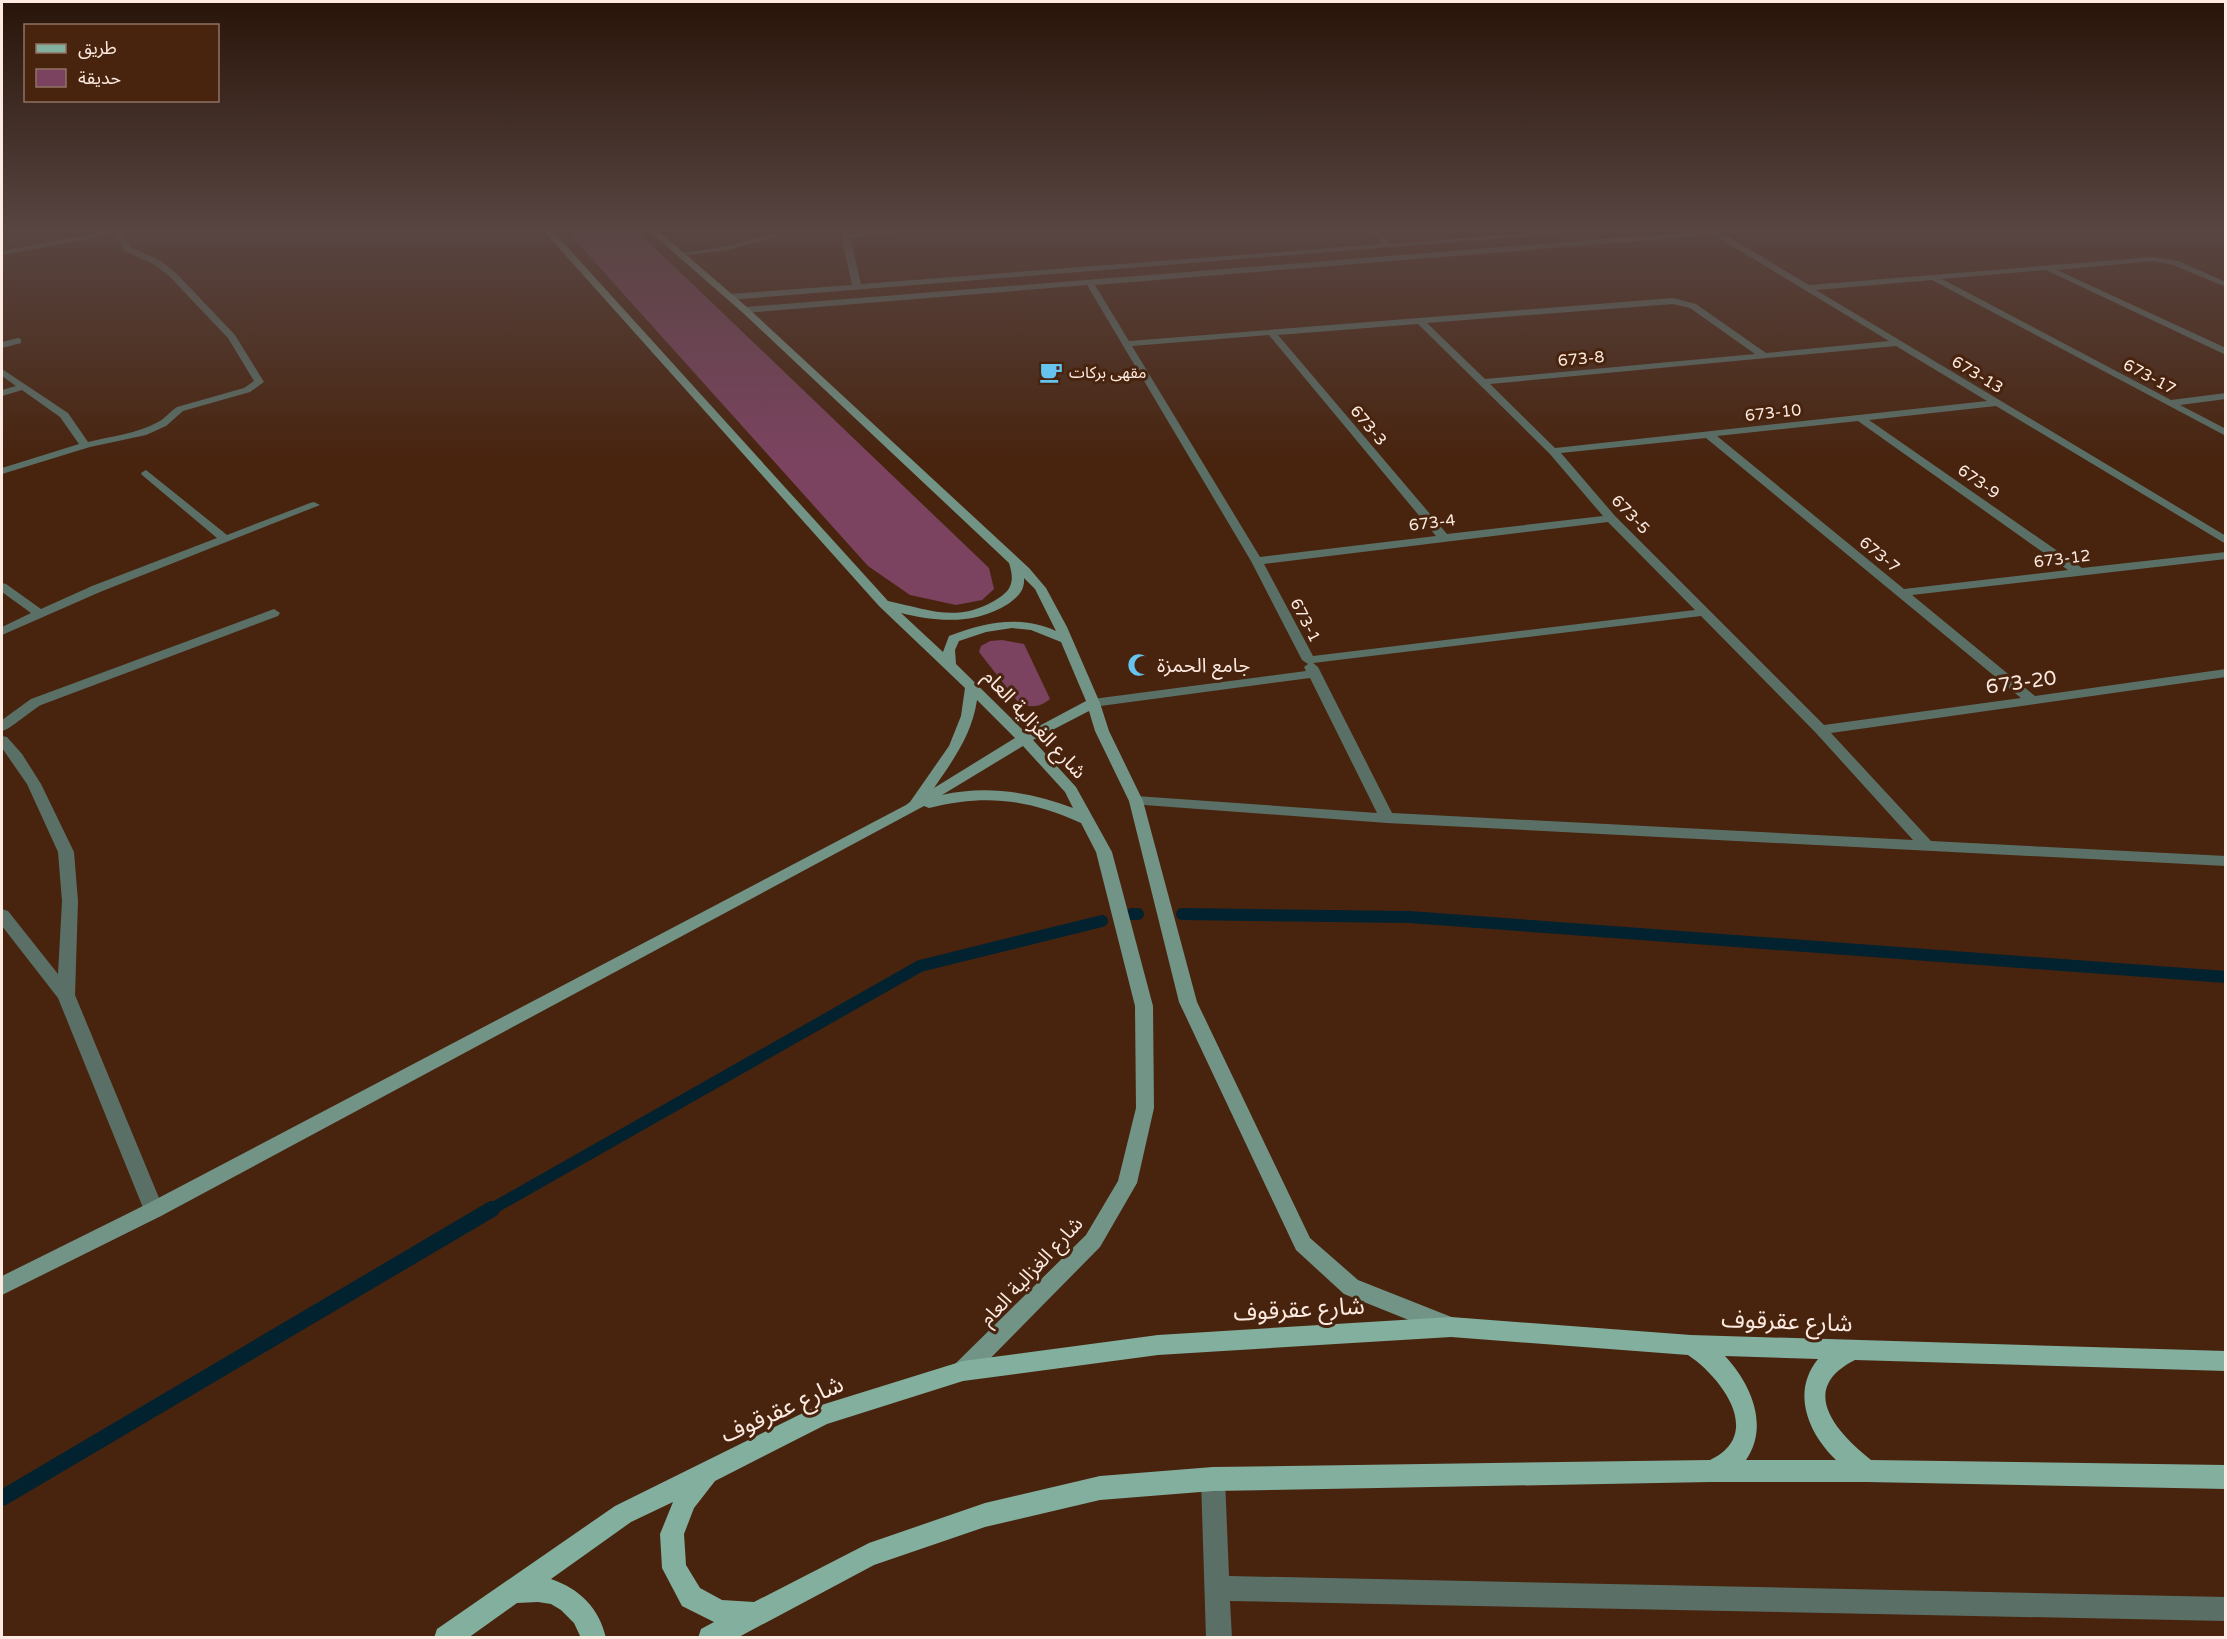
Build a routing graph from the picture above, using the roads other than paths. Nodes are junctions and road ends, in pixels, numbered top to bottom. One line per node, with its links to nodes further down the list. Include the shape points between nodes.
1 (202, 305): 30 (street, via 231,337 259,382 247,390 180,409 165,424)
2 (614, 305): 45 (main road, شارع الغزالية العام)
3 (739, 305): 11 (main road, شارع الغزالية العام)
4 (800, 305): 11 (street)
5 (1103, 305): 16 (street, 673-1)
6 (1613, 305): 12 (street)
7 (1691, 305): 19 (street)
8 (1836, 305): 15 (street, 673-13)
9 (1985, 305): 26 (street, 673-17)
10 (2127, 305): 18 (street)
11 (745, 310): 41 (main road, شارع الغزالية العام)
12 (1419, 320): 13 (street); 21 (street, 673-5)
13 (1271, 332): 16 (street); 36 (street, 673-3)
14 (18, 341): 17 (street)
15 (1897, 343): 19 (street, 673-8); 25 (street, 673-13)
16 (1126, 344): 40 (street, 673-1)
17 (2, 345)
18 (2226, 352)
19 (1763, 356): 21 (street, 673-8)
20 (2, 372): 22 (street)
21 (1483, 382): 31 (street, 673-5)
22 (22, 387): 23 (street); 30 (street, via 64,416)
23 (2, 393)
24 (2226, 396): 26 (street)
25 (1997, 403): 27 (street, 673-10); 38 (street, 673-13)
26 (2168, 403): 28 (street, 673-17)
27 (1860, 418): 29 (street, 673-10); 42 (street, 673-9)
28 (2226, 433)
29 (1708, 434): 31 (street, 673-10); 44 (street, 673-7)
30 (85, 445): 32 (street)
31 (1553, 451): 35 (street, 673-5)
32 (2, 471)
33 (146, 472): 37 (street)
34 (314, 505): 37 (street)
35 (1611, 518): 36 (street, 673-4); 46 (street, 673-5)
36 (1443, 537): 40 (street, 673-4)
37 (224, 538): 48 (street)
38 (2226, 541)
39 (2226, 555): 42 (street, 673-12)
40 (1257, 561): 51 (street, 673-1)
41 (1015, 562): 45 (main road, via 1018,586 1012,595 998,605 972,614 928,616); 50 (main road, شارع الغزالية العام, via 1040,588)
42 (2079, 572): 44 (street, 673-12)
43 (2, 586): 48 (street)
44 (1902, 593): 56 (street, 673-7)
45 (883, 603): 52 (main road, شارع الغزالية العام)
46 (1705, 612): 51 (street, 673-1); 59 (street, 673-5)
47 (274, 613): 58 (street, via 36,702)
48 (40, 614): 49 (street)
49 (2, 631)
50 (1066, 640): 52 (main road, via 1032,626 976,630 954,639); 57 (main road, شارع الغزالية العام)
51 (1309, 660): 54 (street)
52 (949, 667): 55 (main road, شارع الغزالية العام)
53 (2226, 672): 56 (street, 673-20)
54 (1314, 674): 57 (street); 64 (street)
55 (972, 687): 60 (main road, شارع الغزالية العام); 63 (main road, via 968,716 956,746)
56 (2032, 700): 59 (street, 673-20)
57 (1093, 703): 60 (main road); 62 (main road, شارع الغزالية العام, via 1102,731)
58 (2, 727)
59 (1821, 730): 66 (street, 673-5)
60 (1024, 739): 63 (main road); 65 (main road, شارع الغزالية العام, via 1071,790)
61 (2, 740): 69 (street, via 34,784 66,852 70,901)
62 (1136, 801): 64 (street); 72 (main road, شارع الغزالية العام, via 1188,1002 1303,1244 1351,1287)
63 (911, 808): 65 (main road, via 957,797 1023,796 1058,805); 70 (main road)
64 (1386, 818): 66 (street)
65 (1088, 820): 76 (main road, شارع الغزالية العام, via 1115,886 1144,1006 1145,1108 1127,1183 1093,1241)
66 (1924, 844): 67 (street)
67 (2226, 861)
68 (2, 915): 69 (street)
69 (66, 995): 70 (street)
70 (154, 1210): 71 (main road)
71 (2, 1286)
72 (1451, 1328): 73 (main road, شارع عقرقوف); 76 (main road, شارع عقرقوف, via 1158,1345)
73 (1691, 1345): 74 (main road, شارع عقرقوف); 77 (main road, via 1717,1363 1736,1386 1747,1413 1745,1439 1733,1460)
74 (1852, 1350): 75 (main road, شارع عقرقوف); 78 (main road, via 1831,1359 1818,1375 1815,1398 1822,1424 1841,1449)
75 (2226, 1361)
76 (963, 1371): 79 (main road, شارع عقرقوف, via 823,1415)
77 (1710, 1471): 78 (main road); 81 (main road)
78 (1867, 1471): 80 (main road)
79 (709, 1472): 83 (main road, شارع عقرقوف, via 622,1514); 85 (main road, via 685,1500 672,1534 674,1568 691,1596 720,1612)
80 (2226, 1477)
81 (1214, 1479): 82 (street); 85 (main road, via 1100,1488 985,1515 869,1555)
82 (1218, 1588): 84 (street); 89 (street)
83 (512, 1592): 86 (main road, شارع عقرقوف); 87 (main road, via 546,1590 574,1603 593,1629)
84 (2226, 1608)
85 (755, 1614): 88 (main road)
86 (446, 1638)
87 (594, 1638)
88 (710, 1638)
89 (1219, 1638)

